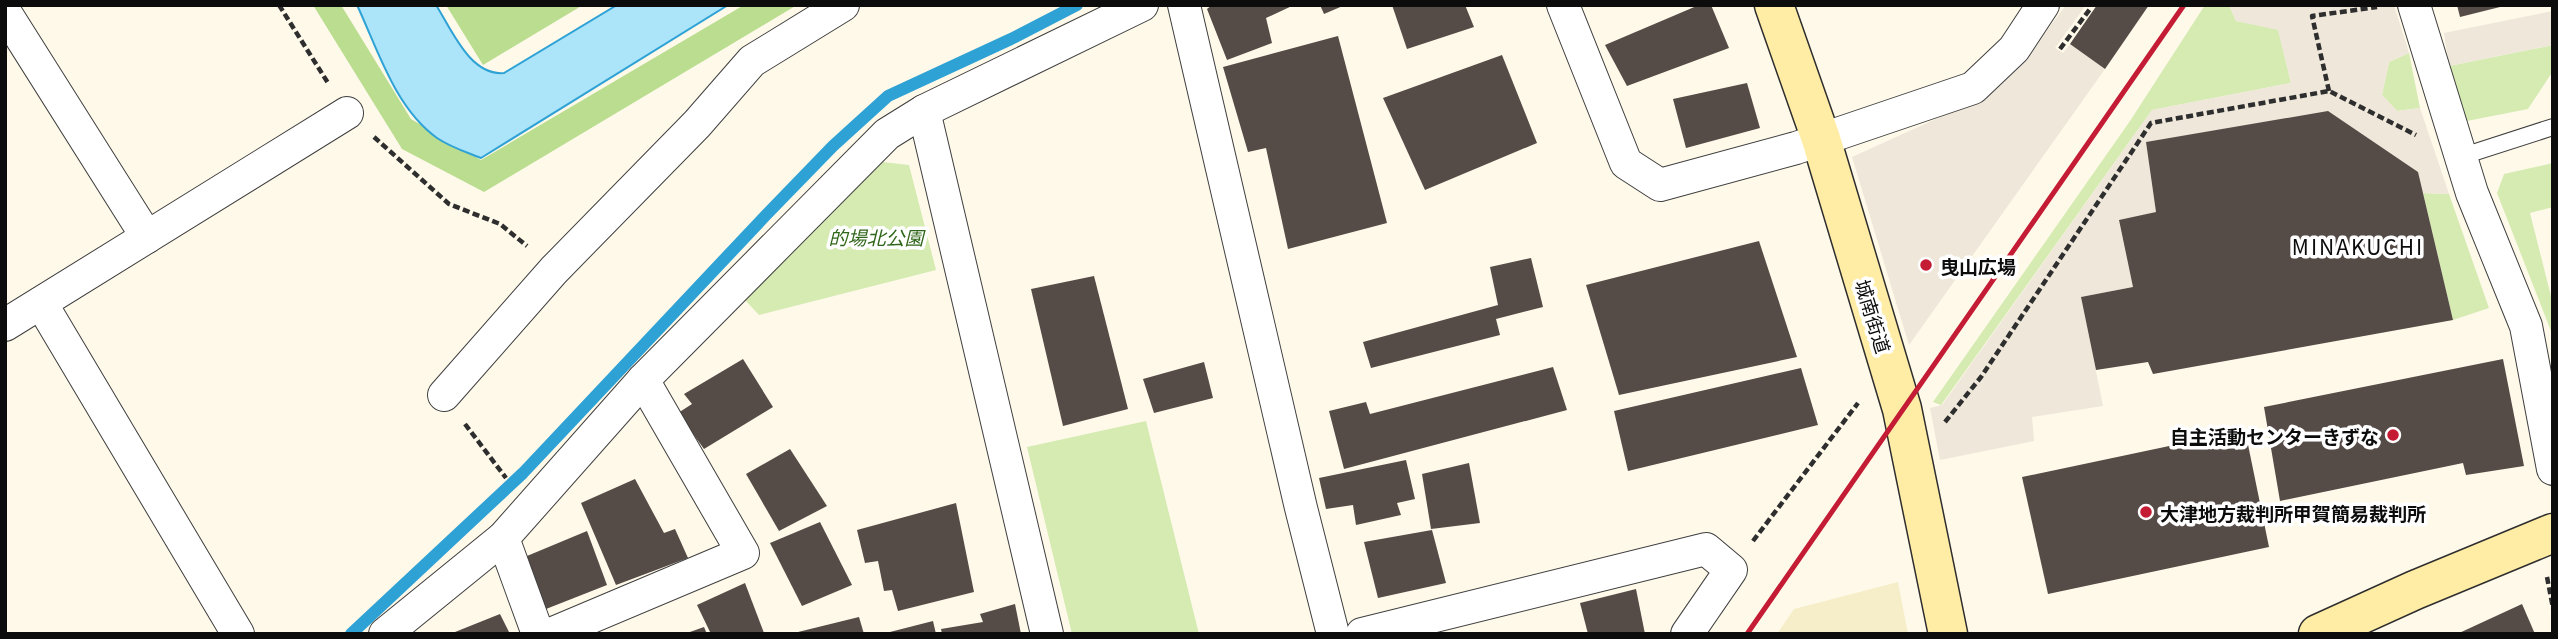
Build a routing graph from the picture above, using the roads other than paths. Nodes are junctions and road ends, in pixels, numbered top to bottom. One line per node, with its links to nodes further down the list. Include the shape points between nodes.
1 (843, 5): 18 (street, via 752,61 554,270)
2 (1142, 5): 9 (street)
3 (1184, 5): 27 (street)
4 (1563, 5): 12 (street, via 1626,163 1660,185)
5 (1774, 5): 12 (street, 城南街道)
6 (2043, 5): 12 (street, via 2014,49 1973,88)
7 (2414, 5): 13 (street, via 2437,52)
8 (5, 12): 14 (street)
9 (924, 111): 17 (street, via 887,134); 26 (street)
10 (347, 113): 14 (street)
11 (2553, 127): 13 (lane)
12 (1821, 139): 30 (street, 城南街道, via 1902,409)
13 (2460, 157): 19 (street, via 2526,327)
14 (147, 237): 15 (street)
15 (40, 303): 16 (street); 22 (street)
16 (5, 325)
17 (642, 380): 21 (street); 25 (street, via 743,553)
18 (444, 395)
19 (2553, 469)
20 (2553, 533): 31 (street)
21 (503, 538): 23 (street); 24 (street)
22 (238, 634)
23 (385, 634)
24 (538, 634)
25 (551, 634)
26 (1047, 634)
27 (1333, 634)
28 (1362, 634): 29 (street, via 1706,549 1731,570)
29 (1687, 634)
30 (1948, 634)
31 (2318, 634)

